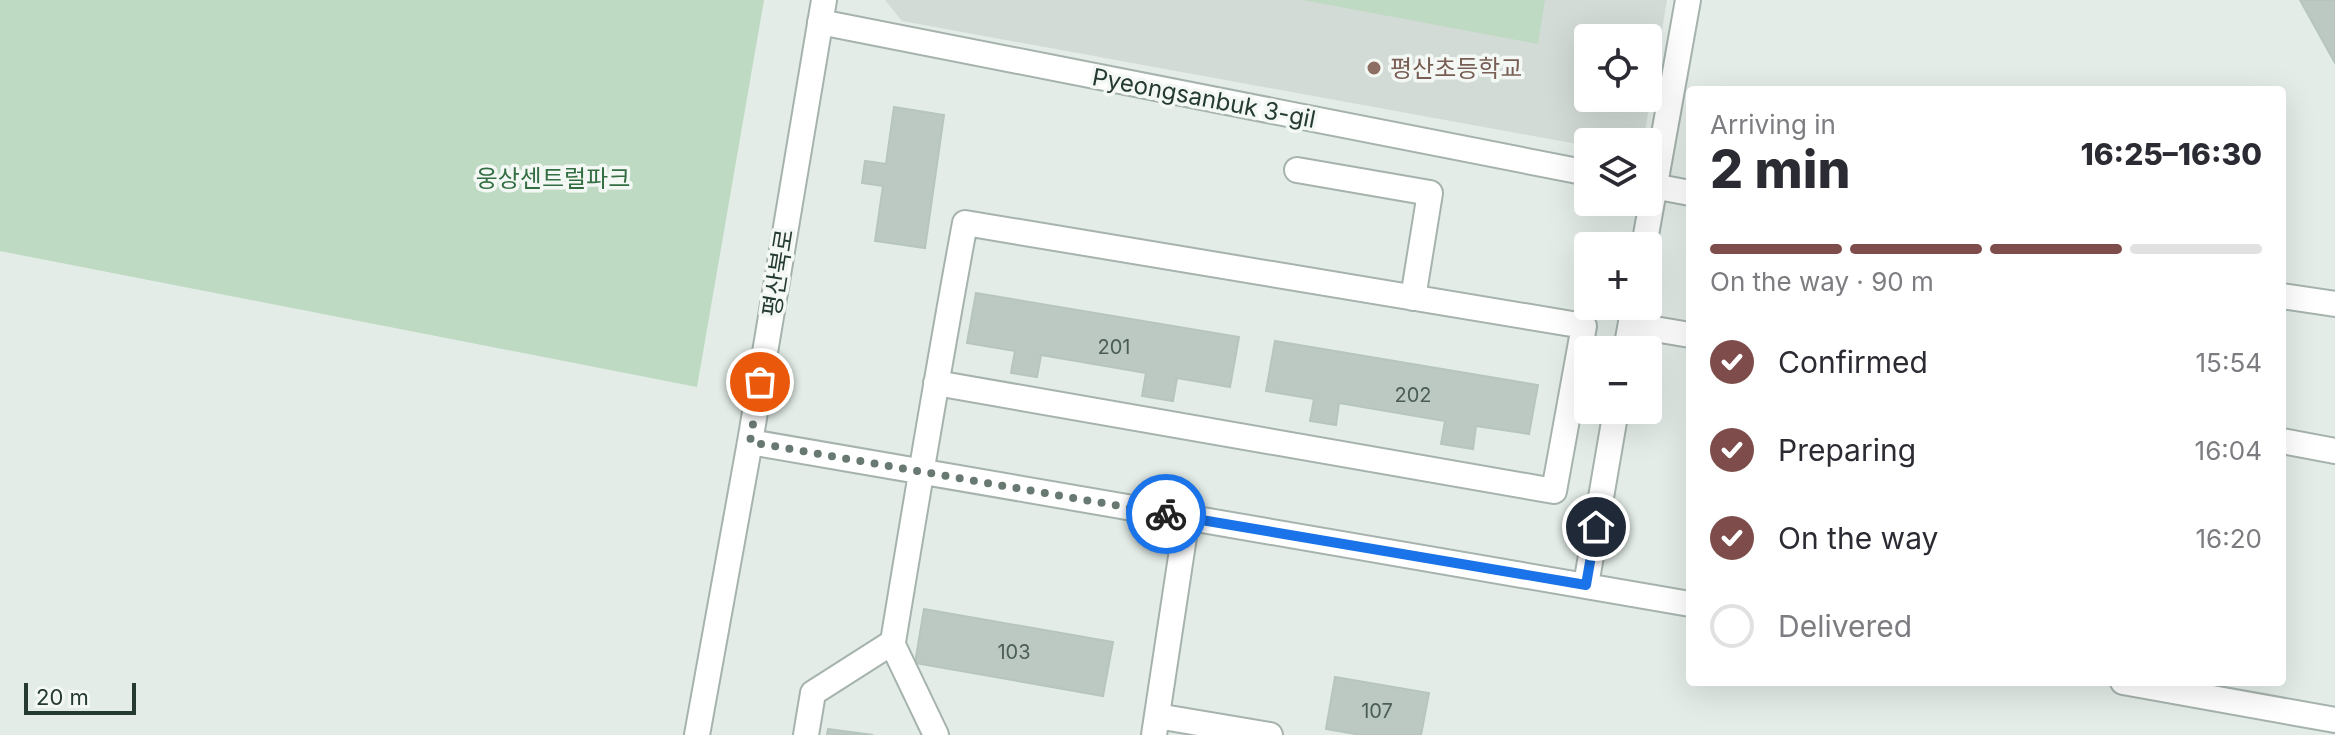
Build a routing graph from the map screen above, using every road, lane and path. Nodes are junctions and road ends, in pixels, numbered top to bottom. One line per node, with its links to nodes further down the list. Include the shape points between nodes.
1 (1688, 0): 3 (street)
2 (822, 11): 5 (street, Pyeongsanbuk 3-gil); 15 (street, 평산북로)
3 (1662, 131)
4 (1297, 170): 9 (street, via 1430,193)
5 (1574, 170)
6 (1662, 188): 7 (street)
7 (1686, 192)
8 (2286, 297): 10 (street)
9 (1413, 298): 13 (street, via 965,223); 13 (street, via 1584,326 1554,491)
10 (2335, 304)
11 (1646, 320): 12 (street)
12 (1686, 334)
13 (936, 383): 18 (street)
14 (1614, 424): 20 (street)
15 (750, 442): 18 (street); 26 (street, 평산북로)
16 (2286, 442): 17 (street)
17 (2335, 451)
18 (920, 472): 19 (street); 22 (street)
19 (1187, 517): 20 (street); 25 (street)
20 (1586, 585): 21 (street)
21 (1686, 603)
22 (892, 643): 27 (street, via 813,693); 28 (street)
23 (2145, 686): 24 (street)
24 (2335, 720)
25 (1156, 725): 29 (street)
26 (697, 735)
27 (806, 735)
28 (936, 735)
29 (1270, 735)

